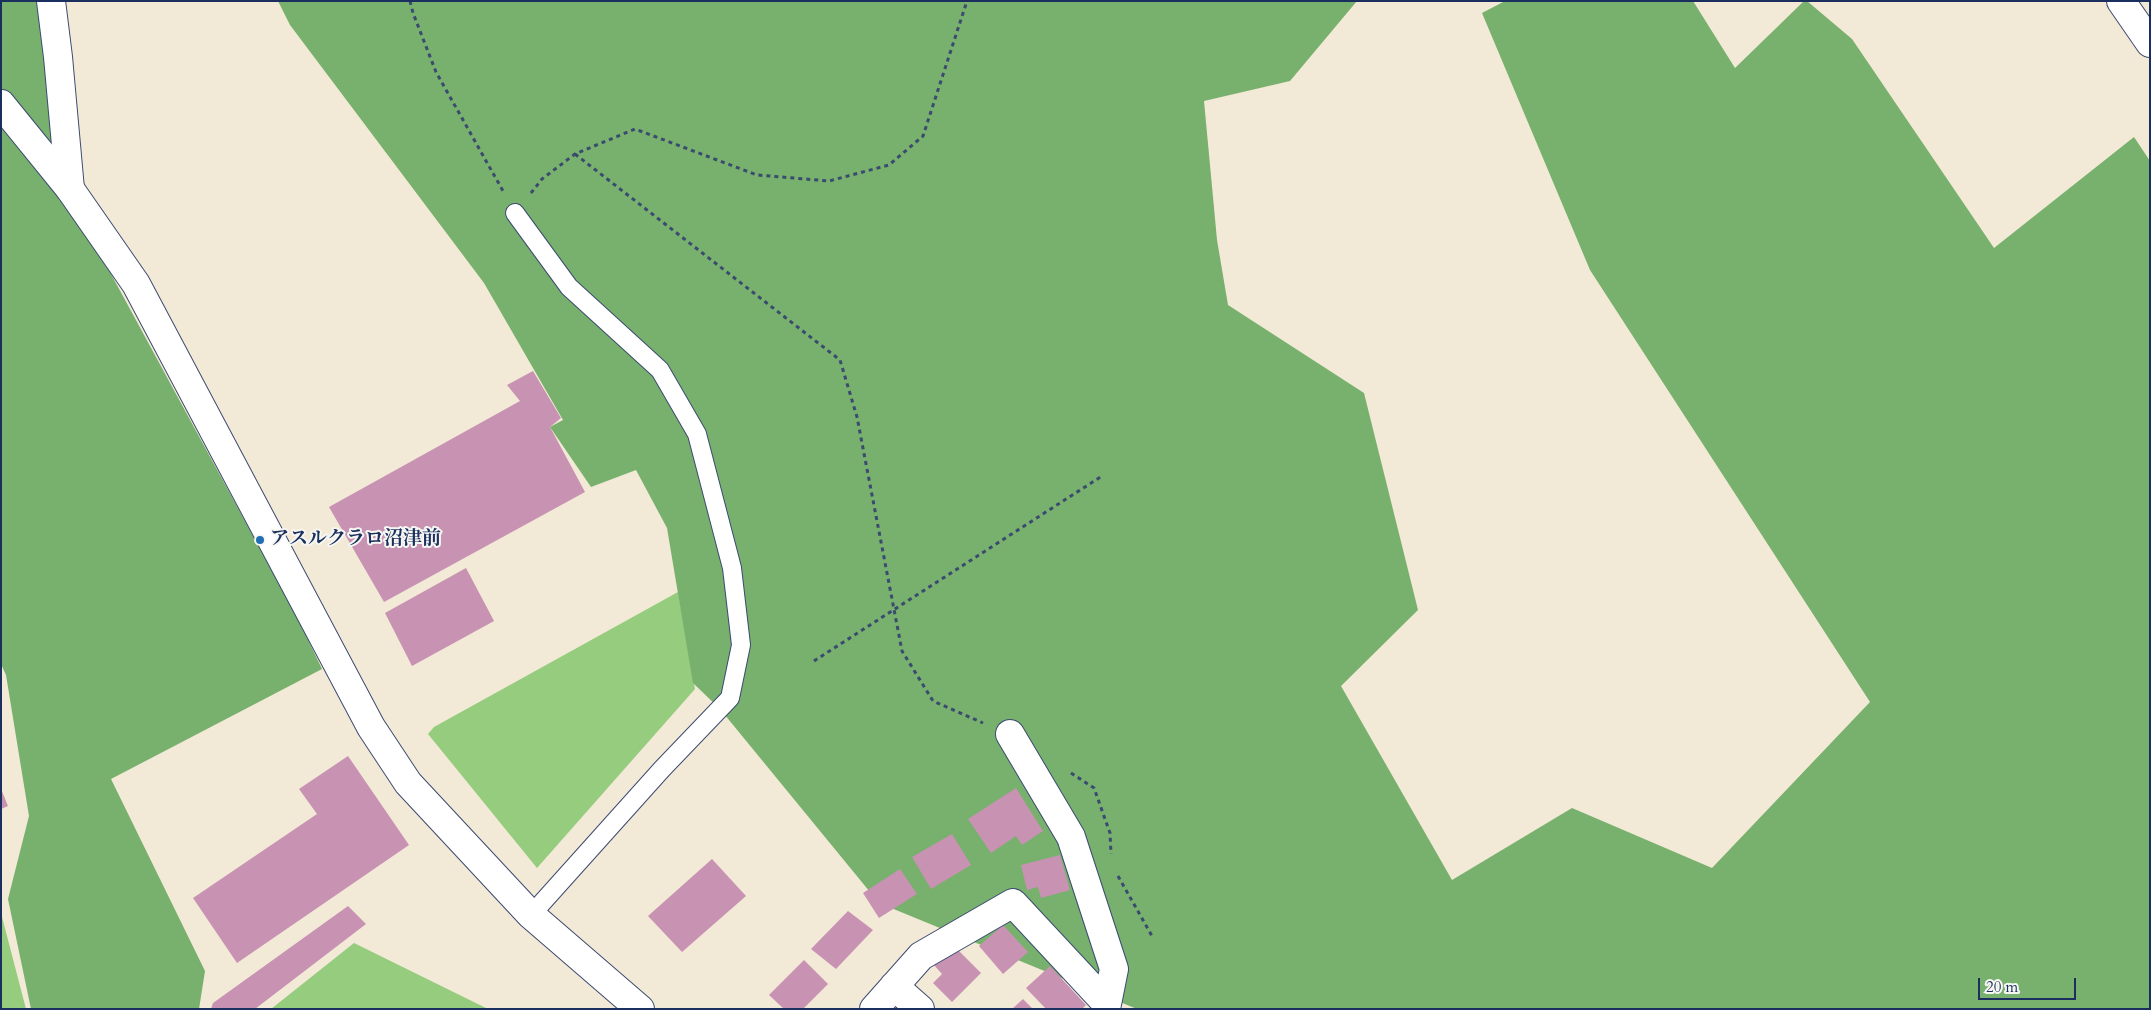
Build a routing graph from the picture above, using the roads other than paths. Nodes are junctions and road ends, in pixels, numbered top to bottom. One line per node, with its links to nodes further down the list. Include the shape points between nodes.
1 (51, 1): 5 (street)
2 (2122, 1): 3 (street)
3 (2150, 43)
4 (1, 104): 5 (street)
5 (70, 189): 8 (street, via 136,284 371,727 408,783)
6 (516, 214): 8 (lane, via 569,287 660,370 697,434 732,568 740,645 730,698 662,768)
7 (1010, 734): 10 (street, via 1071,837 1114,969)
8 (530, 915): 11 (street)
9 (894, 986): 10 (street, via 921,956 1013,904); 12 (street); 13 (street)
10 (1106, 1006)
11 (640, 1009)
12 (874, 1009)
13 (920, 1009)

